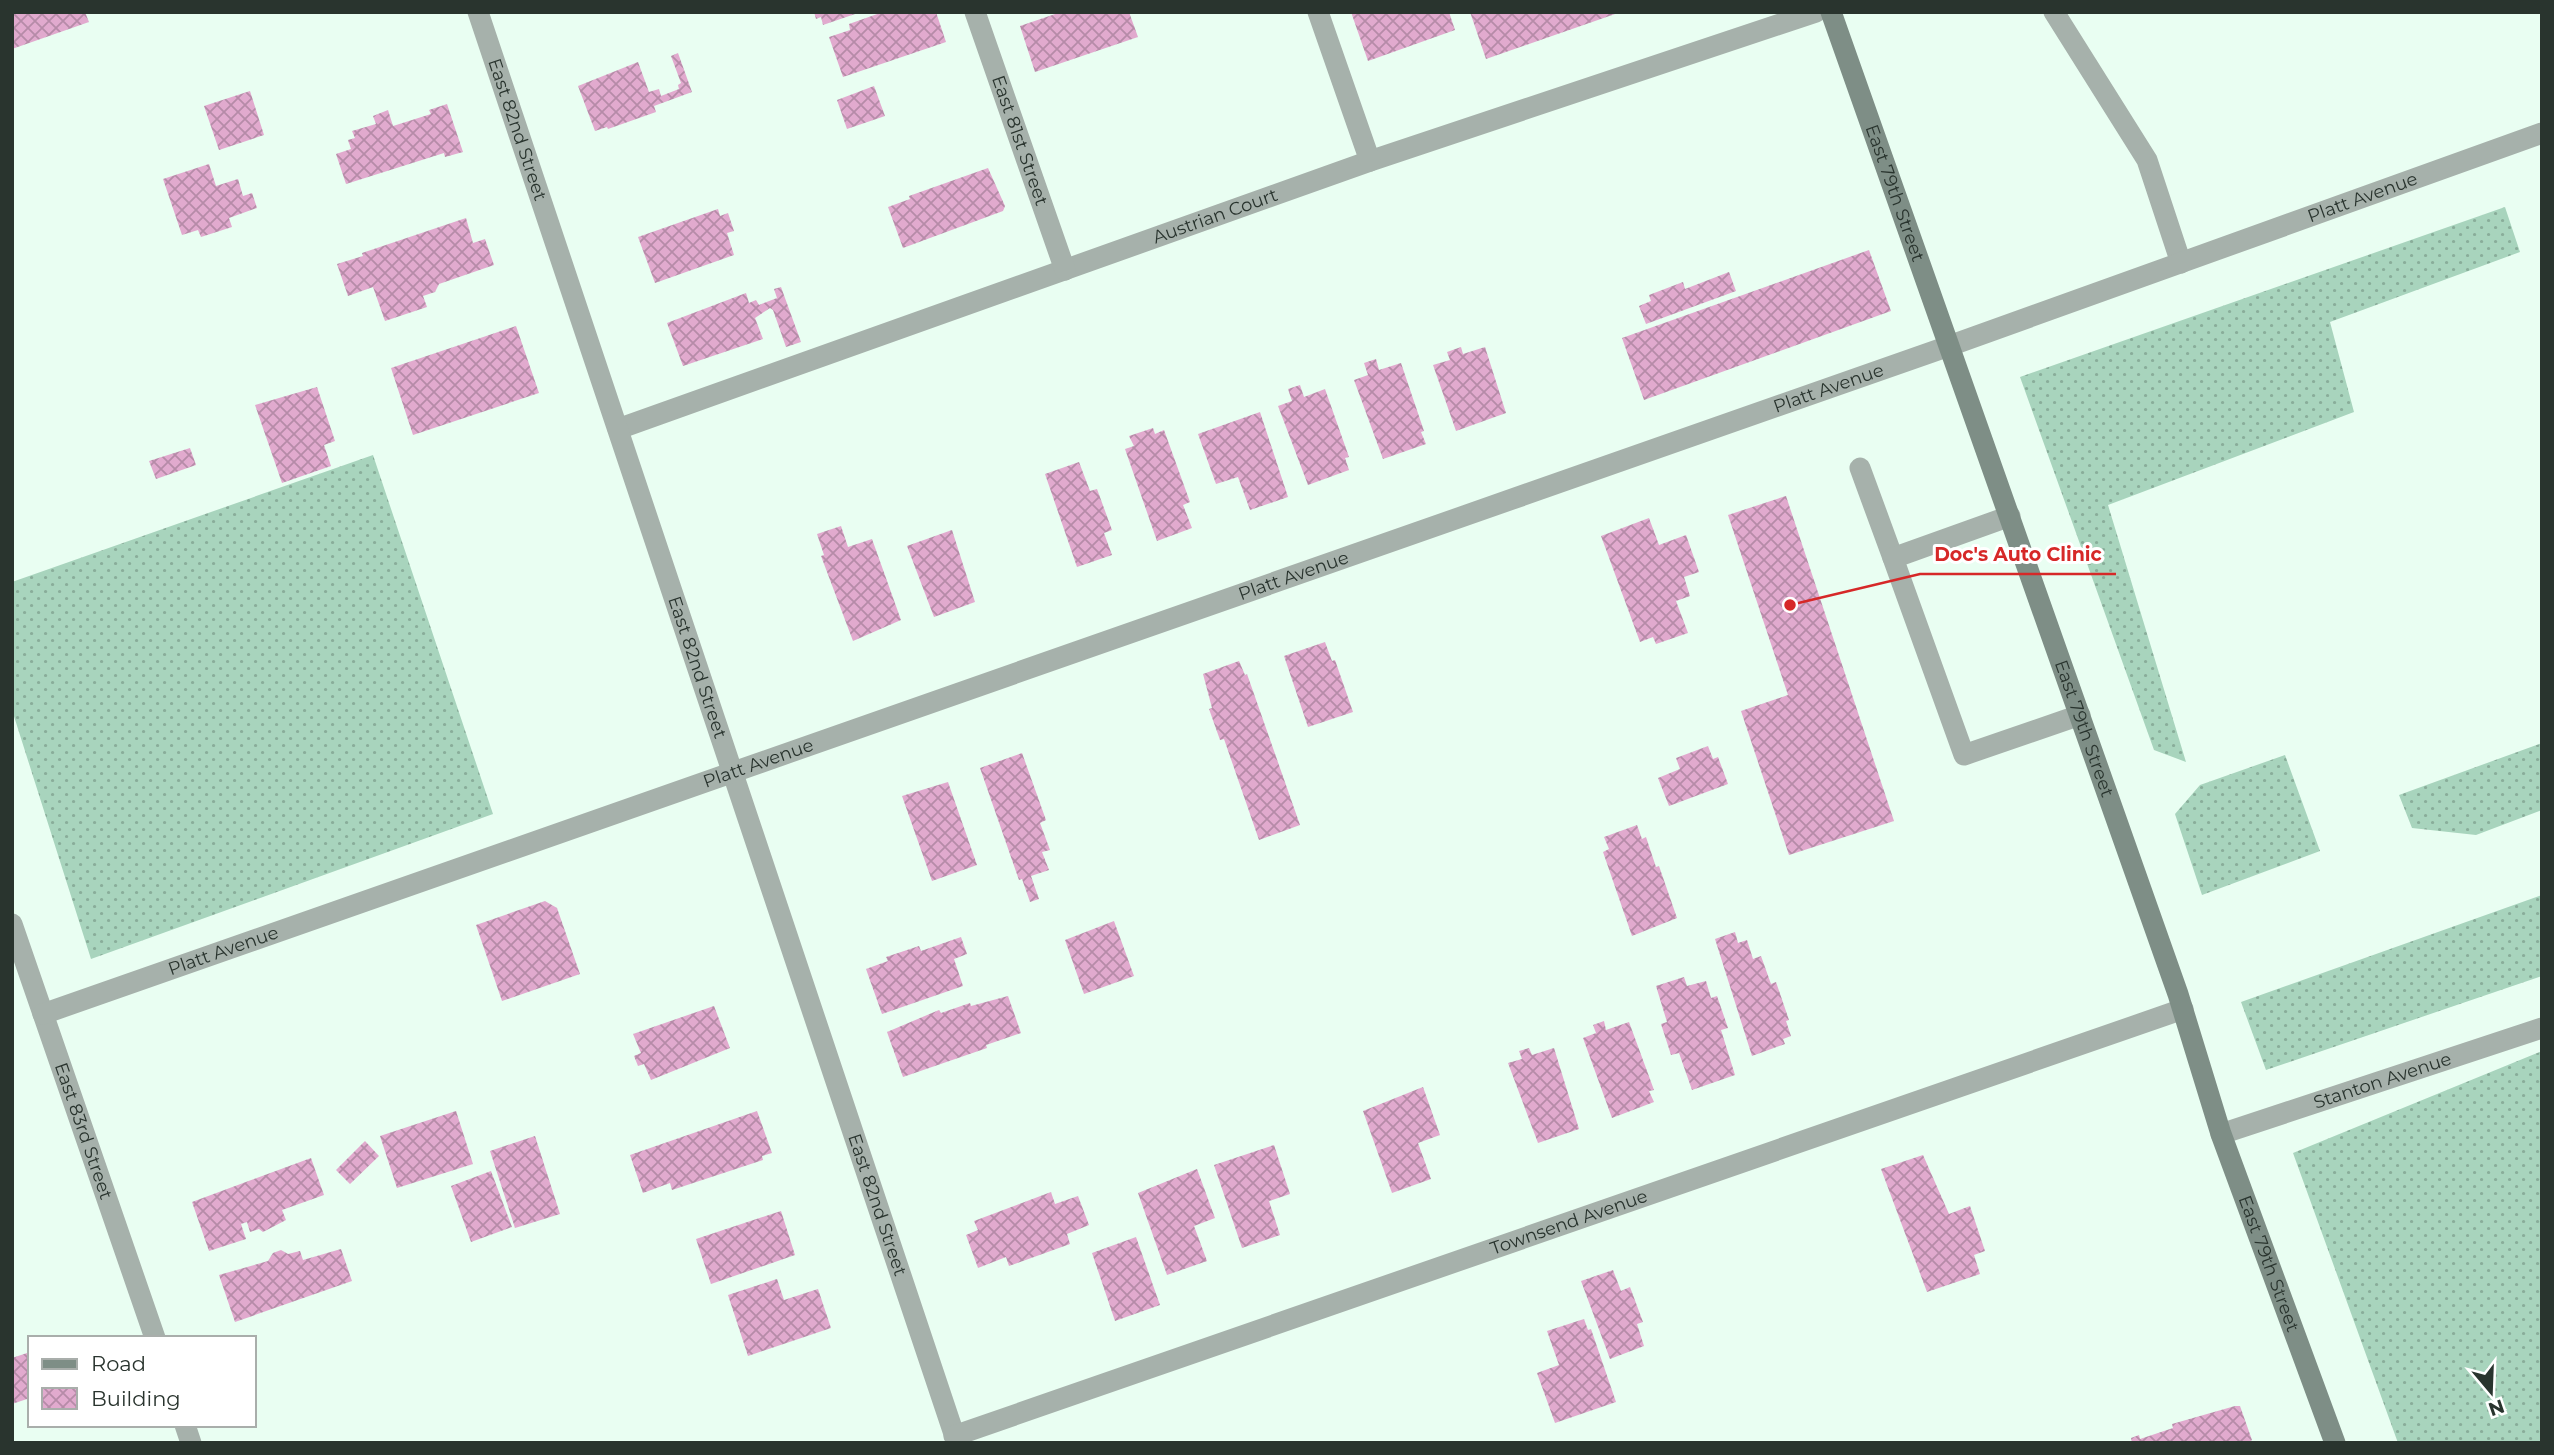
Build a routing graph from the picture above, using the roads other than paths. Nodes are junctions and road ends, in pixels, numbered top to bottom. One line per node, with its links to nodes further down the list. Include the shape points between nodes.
1 (478, 12): 12 (street, East 82nd Street)
2 (975, 12): 10 (street, East 81st Street)
3 (1318, 12): 8 (street)
4 (1816, 12): 8 (street, Austrian Court)
5 (1831, 12): 11 (main road, East 79th Street)
6 (2054, 12): 9 (street, via 2147,160)
7 (2542, 133): 9 (street, Platt Avenue)
8 (1370, 161): 10 (street, Austrian Court)
9 (2181, 263): 11 (street, Platt Avenue)
10 (1065, 270): 12 (street, Austrian Court)
11 (1949, 346): 14 (main road, East 79th Street); 17 (street, Platt Avenue)
12 (618, 429): 17 (street, East 82nd Street)
13 (1860, 468): 15 (street)
14 (2010, 516): 15 (street); 16 (main road, East 79th Street)
15 (1893, 558): 16 (street, via 1964,755)
16 (2080, 715): 19 (main road, East 79th Street)
17 (732, 772): 20 (street, Platt Avenue); 24 (street, East 82nd Street)
18 (12, 924): 20 (street, East 83rd Street)
19 (2183, 1009): 22 (main road, East 79th Street); 24 (street, Townsend Avenue)
20 (43, 1014): 23 (street, East 83rd Street)
21 (2542, 1028): 22 (street, Stanton Avenue)
22 (2221, 1134): 25 (main road, East 79th Street)
23 (154, 1336)
24 (955, 1439)
25 (2335, 1443)

